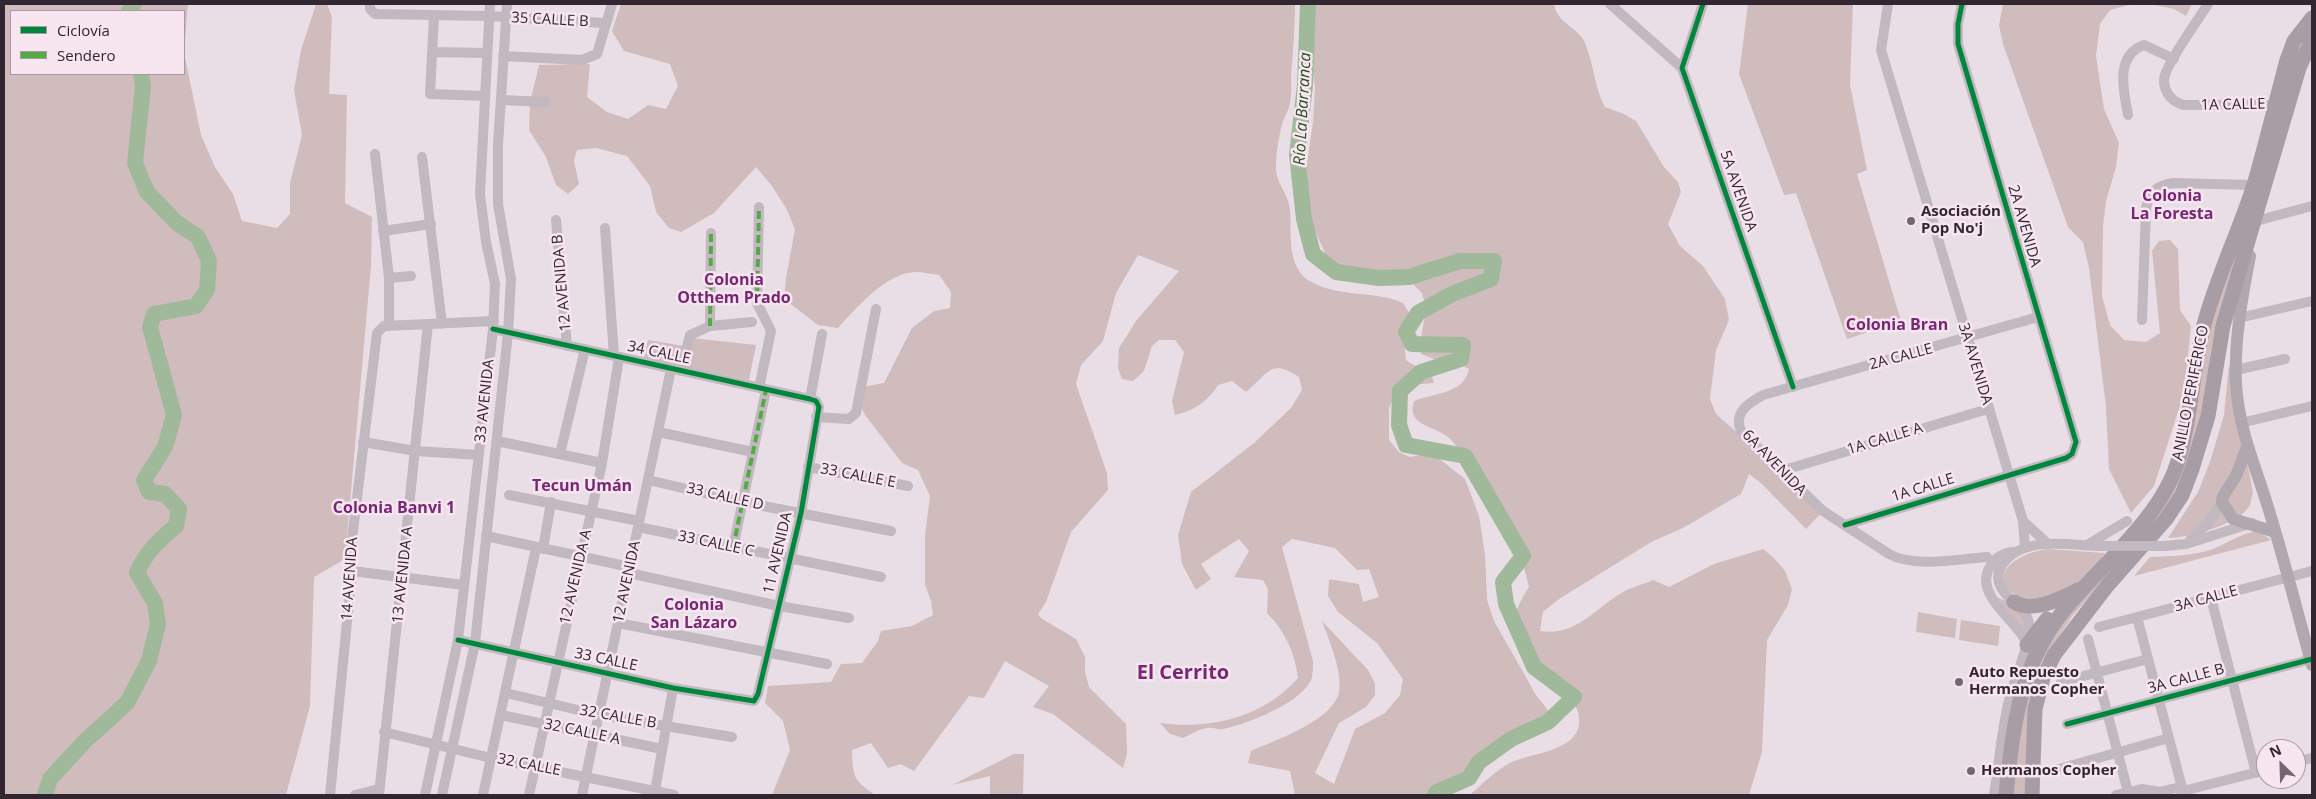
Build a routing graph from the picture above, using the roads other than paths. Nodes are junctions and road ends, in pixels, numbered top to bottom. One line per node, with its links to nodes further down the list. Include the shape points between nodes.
1 (370, 4): 10 (street, 35 CALLE B, via 370,10 375,14)
2 (490, 4): 11 (street, 33 AVENIDA)
3 (507, 4): 12 (street, 33 AVENIDA)
4 (612, 4): 14 (street)
5 (1610, 4): 20 (street)
6 (1703, 4): 20 (street)
7 (1888, 4): 53 (street, 3A AVENIDA, via 1881,50)
8 (2208, 4): 19 (street)
9 (1961, 5): 41 (street, 2A AVENIDA, via 1958,44)
10 (434, 16): 11 (street, 35 CALLE B); 16 (street)
11 (489, 16): 12 (street, 35 CALLE B); 17 (street, 33 AVENIDA)
12 (506, 18): 14 (street, 35 CALLE B); 18 (street, 33 AVENIDA)
13 (2312, 18): 24 (highway, ANILLO PERIFÉRICO, via 2294,41)
14 (604, 23): 18 (street, via 596,54 582,60)
15 (2312, 38): 32 (highway, ANILLO PERIFÉRICO, via 2299,68)
16 (432, 52): 17 (street); 21 (street, via 430,94)
17 (487, 53): 21 (street, 33 AVENIDA)
18 (504, 56): 22 (street, 33 AVENIDA)
19 (2174, 59): 24 (street, 1A CALLE, via 2165,74 2165,88 2177,103 2191,106); 25 (street, via 2144,45 2132,53 2122,76)
20 (1682, 68): 60 (street, 5A AVENIDA)
21 (485, 96): 47 (street, 33 AVENIDA, via 480,194 495,284)
22 (501, 100): 23 (street); 51 (street, 33 AVENIDA, via 498,204 511,279)
23 (546, 102)
24 (2275, 105): 28 (highway, ANILLO PERIFÉRICO)
25 (2128, 115)
26 (375, 154): 35 (street)
27 (422, 157): 33 (street)
28 (2253, 185): 43 (street, via 2173,183 2150,194 2146,209); 117 (highway, ANILLO PERIFÉRICO, via 2206,318 2177,464 2150,513)
29 (2312, 206): 32 (street)
30 (758, 207): 61 (street, via 757,303 771,331)
31 (556, 220): 54 (street, 12 AVENIDA B)
32 (2256, 221): 42 (main road); 178 (highway, ANILLO PERIFÉRICO, via 2223,326 2208,416 2182,495 2166,519 2068,634 2043,678 2033,727)
33 (431, 224): 35 (street); 46 (street)
34 (605, 228): 56 (street, 12 AVENIDA A)
35 (383, 231): 38 (street)
36 (711, 233): 49 (street)
37 (411, 276): 38 (street)
38 (388, 278): 48 (street)
39 (2312, 302): 42 (street)
40 (876, 309): 66 (street, via 856,413 849,419)
41 (2038, 317): 53 (street, 2A CALLE); 75 (street, 2A AVENIDA, via 2076,442)
42 (2239, 318): 59 (main road)
43 (2142, 320)
44 (752, 322): 49 (street)
45 (428, 324): 46 (street, 34 CALLE); 48 (street, 34 CALLE); 72 (street, 13 AVENIDA A)
46 (442, 324): 47 (street, 34 CALLE)
47 (493, 325): 51 (street, 34 CALLE); 76 (street, 33 AVENIDA)
48 (390, 326): 50 (street, 34 CALLE, via 380,328)
49 (710, 326): 58 (street, 12 AVENIDA, via 688,337)
50 (377, 333): 70 (street, 14 AVENIDA)
51 (508, 333): 54 (street, 34 CALLE); 69 (street, 33 AVENIDA)
52 (822, 334): 63 (street, 11 AVENIDA)
53 (1967, 339): 60 (street, 2A CALLE); 65 (street, 3A AVENIDA)
54 (567, 346): 55 (street, 34 CALLE)
55 (585, 350): 56 (street, 34 CALLE); 74 (street, 12 AVENIDA B)
56 (617, 357): 58 (street, 34 CALLE); 77 (street, 12 AVENIDA A)
57 (2285, 360): 59 (street)
58 (676, 370): 61 (street, 34 CALLE); 68 (street, 12 AVENIDA)
59 (2236, 370): 67 (main road)
60 (1793, 387): 62 (street, 2A CALLE)
61 (763, 389): 63 (street, 34 CALLE); 73 (street)
62 (1763, 395): 79 (street, 6A AVENIDA, via 1744,407 1738,424 1741,431)
63 (814, 402): 66 (street, 11 AVENIDA)
64 (2312, 406): 67 (street)
65 (1988, 409): 79 (street, 1A CALLE A); 81 (street, 3A AVENIDA)
66 (816, 417): 78 (street, 11 AVENIDA)
67 (2241, 423): 71 (main road)
68 (658, 432): 73 (street); 83 (street, 12 AVENIDA)
69 (496, 441): 74 (street); 99 (street, 33 AVENIDA)
70 (363, 442): 72 (street); 111 (street, 14 AVENIDA, via 349,564)
71 (2247, 447): 80 (main road); 82 (main road)
72 (416, 451): 76 (street); 115 (street, 13 AVENIDA A)
73 (753, 452): 87 (street)
74 (560, 454): 77 (street)
75 (2072, 454): 81 (street, 1A CALLE)
76 (479, 455): 116 (street, 33 AVENIDA)
77 (602, 463): 90 (street, 12 AVENIDA A)
78 (808, 467): 84 (street, 33 CALLE E); 91 (street, 11 AVENIDA)
79 (1781, 471): 96 (street, 6A AVENIDA, via 1823,511)
80 (2257, 474): 82 (main road); 89 (main road)
81 (2009, 476): 92 (street, 3A AVENIDA); 96 (street, 1A CALLE)
82 (2236, 476): 88 (main road)
83 (648, 480): 87 (street, 33 CALLE D); 95 (street, 12 AVENIDA)
84 (908, 486)
85 (509, 495): 86 (street, 33 CALLE C)
86 (551, 502): 90 (street, 33 CALLE C); 103 (street)
87 (743, 502): 91 (street, 33 CALLE D); 104 (street)
88 (2222, 502): 94 (main road, via 2233,519); 101 (street, via 2207,524)
89 (2267, 503): 94 (main road); 98 (main road)
90 (592, 510): 95 (street, 33 CALLE C); 107 (street, 12 AVENIDA A)
91 (801, 513): 97 (street, 33 CALLE D); 109 (street, 11 AVENIDA)
92 (2022, 521): 100 (street); 105 (street, 3A AVENIDA)
93 (2127, 521): 102 (street)
94 (2252, 523): 98 (main road); 101 (street)
95 (639, 524): 104 (street, 33 CALLE C); 110 (street, 12 AVENIDA)
96 (1845, 524): 108 (street, via 1899,559)
97 (891, 531)
98 (2276, 532): 114 (main road)
99 (486, 536): 103 (street); 127 (street, 33 AVENIDA)
100 (2048, 544): 102 (street); 105 (street)
101 (2186, 544): 102 (street, bridge)
102 (2087, 546)
103 (539, 548): 107 (street); 130 (street)
104 (734, 548): 109 (street, 33 CALLE C)
105 (2025, 548): 106 (street)
106 (2014, 552): 119 (street, via 2001,566 1998,578 2004,592); 128 (street, via 2005,553 1992,564 1986,584 1995,604 2019,629)
107 (581, 557): 110 (street); 133 (street, 12 AVENIDA A)
108 (1987, 557)
109 (791, 559): 113 (street, 33 CALLE C); 120 (street, 11 AVENIDA)
110 (630, 570): 120 (street); 123 (street, 12 AVENIDA)
111 (352, 571): 115 (street); 168 (street, 14 AVENIDA)
112 (2312, 571): 114 (street, 3A CALLE)
113 (881, 577)
114 (2289, 577): 118 (street, 3A CALLE); 132 (main road)
115 (403, 579): 116 (street); 150 (street, 13 AVENIDA A)
116 (464, 585): 126 (street, 33 AVENIDA)
117 (2086, 586): 119 (highway, via 2038,605); 128 (highway, via 2054,610); 177 (highway, ANILLO PERIFÉRICO, via 2063,611 2026,677 2015,715)
118 (2211, 598): 121 (street, 3A CALLE); 137 (street)
119 (2014, 602): 128 (street, via 2029,619)
120 (779, 606): 122 (street); 129 (street, 11 AVENIDA)
121 (2137, 617): 124 (street, 3A CALLE); 131 (street)
122 (848, 618)
123 (618, 623): 129 (street); 135 (street, 12 AVENIDA)
124 (2099, 627)
125 (2088, 639): 136 (street)
126 (458, 640): 127 (street, 33 CALLE); 154 (street, 33 AVENIDA)
127 (475, 643): 130 (street, 33 CALLE); 155 (street, 33 AVENIDA)
128 (2027, 645): 176 (street, via 2008,706)
129 (768, 651): 134 (street); 142 (street, 11 AVENIDA, via 758,694)
130 (512, 652): 133 (street, 33 CALLE); 140 (street)
131 (2148, 659): 136 (street); 141 (street)
132 (2312, 661): 137 (street, 3A CALLE B)
133 (556, 662): 135 (street, 33 CALLE); 143 (street, 12 AVENIDA A)
134 (827, 664)
135 (608, 673): 139 (street, 33 CALLE); 146 (street, 12 AVENIDA)
136 (2097, 673): 138 (street); 144 (street)
137 (2232, 680): 141 (street, 3A CALLE B); 158 (street)
138 (2061, 682)
139 (673, 688): 142 (street, 33 CALLE); 149 (street)
140 (506, 693): 143 (street, 32 CALLE B); 145 (street)
141 (2159, 699): 144 (street, 3A CALLE B); 153 (street)
142 (750, 702)
143 (548, 703): 146 (street, 32 CALLE B); 147 (street, 12 AVENIDA A)
144 (2107, 713): 148 (street, 3A CALLE B); 157 (street)
145 (501, 715): 147 (street, 32 CALLE A); 159 (street)
146 (599, 715): 149 (street, 32 CALLE B); 151 (street, 12 AVENIDA)
147 (544, 724): 151 (street, 32 CALLE A); 160 (street, 12 AVENIDA A)
148 (2067, 724)
149 (668, 726): 152 (street, 32 CALLE B); 156 (street)
150 (384, 732): 154 (street, 32 CALLE); 165 (street, 13 AVENIDA A)
151 (595, 735): 156 (street, 32 CALLE A); 163 (street, 12 AVENIDA)
152 (732, 737)
153 (2169, 738): 157 (street); 167 (street)
154 (436, 746): 155 (street, 32 CALLE); 170 (street, 33 AVENIDA)
155 (453, 749): 159 (street, 32 CALLE); 171 (street, 33 AVENIDA)
156 (662, 749): 164 (street)
157 (2118, 753): 161 (street); 166 (street)
158 (2256, 755)
159 (491, 758): 160 (street, 32 CALLE); 172 (street)
160 (535, 766): 163 (street, 32 CALLE); 173 (street, 12 AVENIDA A)
161 (2059, 769)
162 (2256, 772): 167 (street)
163 (586, 777): 164 (street, 32 CALLE); 174 (street, 12 AVENIDA)
164 (655, 791): 175 (street, 32 CALLE)
165 (379, 792): 169 (street)
166 (2128, 792): 167 (street, via 2149,789 2160,792 2176,788); 179 (street)
167 (2183, 793)
168 (330, 795)
169 (355, 795)
170 (425, 795)
171 (442, 795)
172 (483, 795)
173 (529, 795)
174 (582, 795)
175 (673, 795)
176 (1994, 795)
177 (2006, 795)
178 (2032, 795)
179 (2116, 795)

